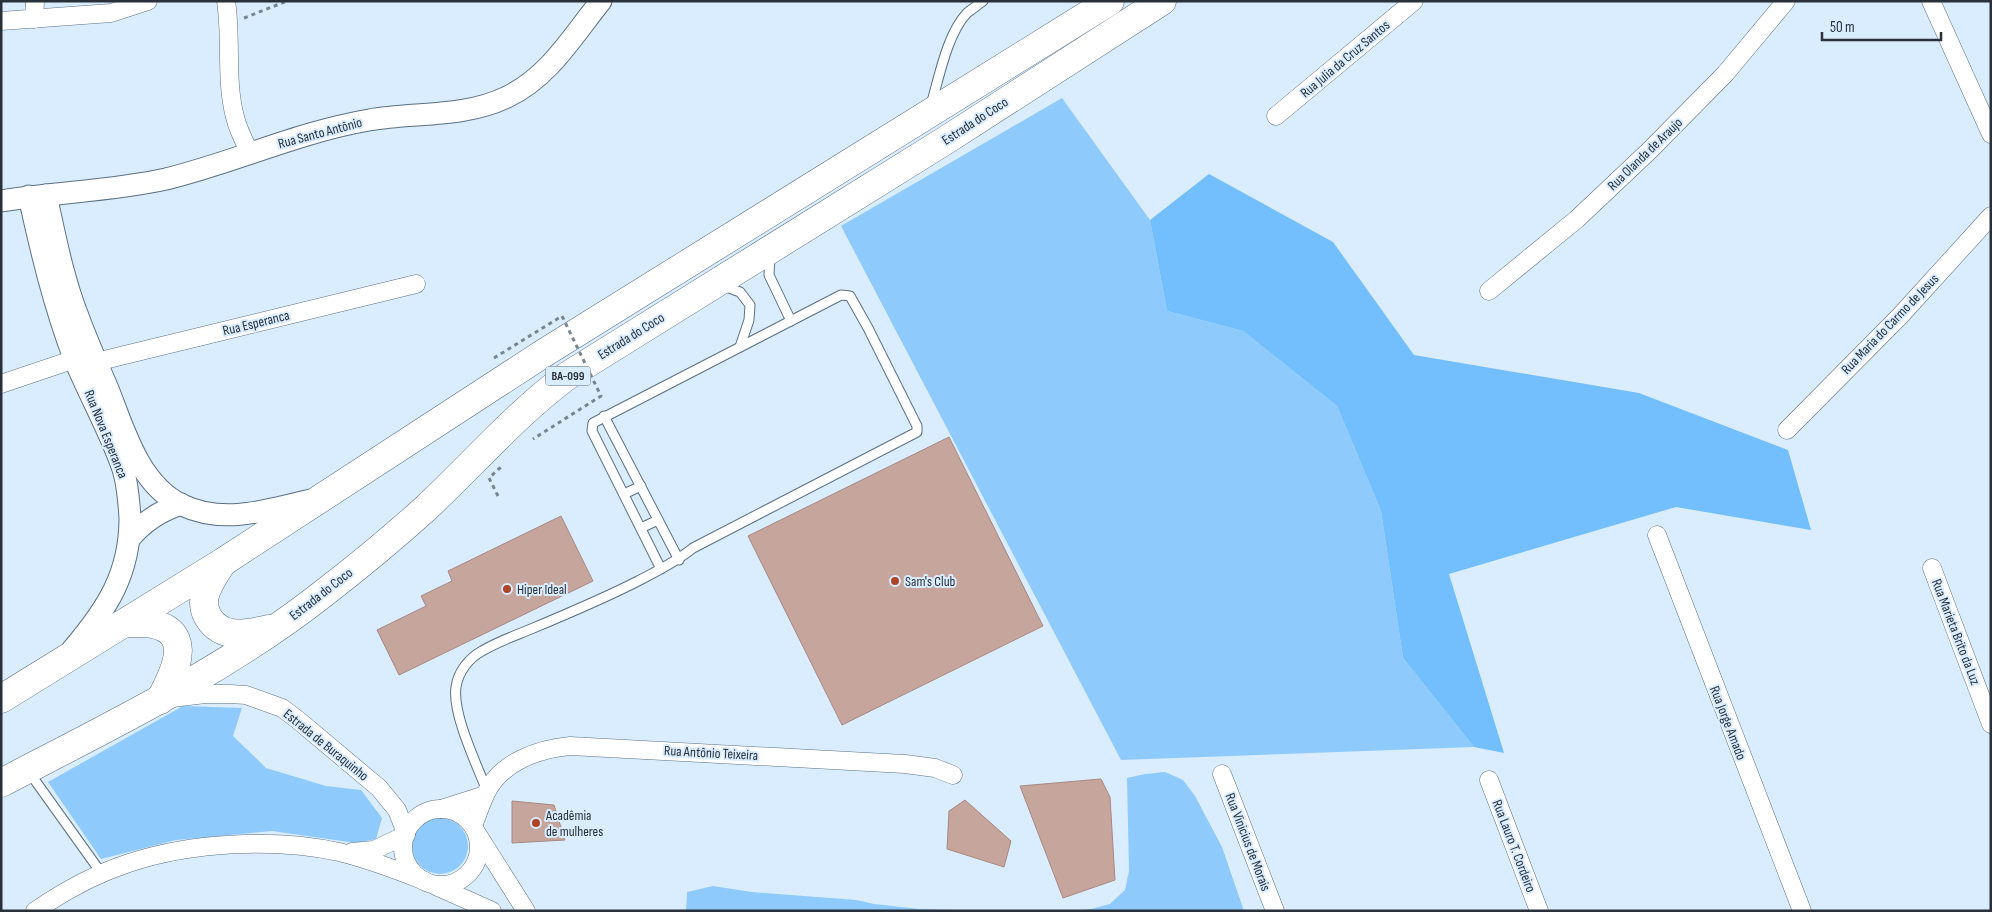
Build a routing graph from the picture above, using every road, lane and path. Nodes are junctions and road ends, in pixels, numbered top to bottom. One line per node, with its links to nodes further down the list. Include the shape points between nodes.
1 (35, 1): 12 (street)
2 (148, 1): 12 (street, via 111,13)
3 (226, 1): 14 (street)
4 (287, 1): 14 (path)
5 (601, 1): 18 (street, Rua Santo Antônio, via 551,66 507,97 460,110 370,120)
6 (983, 1): 15 (lane, via 966,14 954,33)
7 (1110, 1): 15 (highway, BA-099)
8 (1162, 1): 22 (highway, Estrada do Coco / BA-099)
9 (1414, 1): 16 (street, Rua Julia da Cruz Santos)
10 (1786, 1): 25 (street, Rua Olanda de Araujo, via 1725,74 1649,151 1577,219)
11 (1932, 1): 17 (street)
12 (34, 19): 13 (street)
13 (1, 21)
14 (229, 24): 18 (street, via 232,103)
15 (928, 114): 41 (highway, BA-099, via 544,352)
16 (1276, 116)
17 (1991, 134)
18 (250, 153): 19 (street, Rua Santo Antônio, via 207,168 138,185)
19 (38, 195): 20 (street, Rua Santo Antônio); 29 (street, Rua Nova Esperanca, via 50,286); 30 (street, Rua Nova Esperanca, via 78,318)
20 (1, 201)
21 (1991, 216): 33 (street, Rua Maria do Carmo de Jesus, via 1900,316)
22 (771, 249): 23 (highway, Estrada do Coco / BA-099); 26 (lane, via 770,275)
23 (716, 283): 27 (lane, via 740,292 750,305 749,320); 52 (highway, Estrada do Coco / BA-099, via 600,354 539,397 426,508 370,557)
24 (416, 284): 30 (street, Rua Esperanca)
25 (1489, 291)
26 (791, 321): 27 (lane); 47 (lane, via 841,295 850,296 917,432 693,548)
27 (740, 347): 32 (lane)
28 (494, 358): 34 (path, bridge, via 562,316 601,396)
29 (75, 359): 31 (street); 46 (street, Rua Nova Esperanca, via 124,471)
30 (96, 362): 42 (street, Rua Nova Esperanca, via 139,462 162,491)
31 (1, 384)
32 (604, 416): 35 (lane); 36 (lane, via 591,426)
33 (1787, 430)
34 (533, 439)
35 (624, 453): 36 (lane); 38 (lane)
36 (607, 461): 39 (lane)
37 (501, 467): 40 (path, via 489,478)
38 (640, 486): 39 (lane); 43 (lane)
39 (624, 494): 44 (lane)
40 (498, 496)
41 (319, 498): 42 (street, Rua Nova Esperanca, via 238,516 222,516); 48 (highway, BA-099)
42 (181, 504): 46 (street, via 152,517)
43 (658, 520): 44 (lane); 47 (lane)
44 (641, 528): 50 (lane)
45 (1657, 535): 74 (street, Rua Jorge Amado)
46 (130, 538): 53 (street, Rua Nova Esperanca, via 122,575 112,596 95,623)
47 (679, 560): 50 (lane)
48 (223, 562): 51 (highway, BA-099); 52 (highway, via 205,598 206,614 212,624 233,634)
49 (1932, 568): 56 (street, Rua Marieta Brito da Luz)
50 (661, 569): 62 (lane, via 594,602 497,643 469,661 456,685 455,699)
51 (125, 623): 53 (highway, BA-099); 55 (highway, via 151,624 172,633 178,651 176,669)
52 (280, 626): 55 (highway, Estrada do Coco / BA-099)
53 (63, 661): 54 (highway, BA-099)
54 (1, 699)
55 (160, 700): 57 (highway, Estrada do Coco / BA-099); 65 (street, Estrada de Buraquinho, via 230,694 255,698 282,708 379,788 397,810)
56 (1991, 724)
57 (28, 769): 61 (highway, Estrada do Coco / BA-099); 67 (lane)
58 (1222, 774): 72 (street, Rua Vinicius de Morais)
59 (953, 775): 62 (street, Rua Antônio Teixeira, via 935,768 906,764 570,746 551,748 512,764)
60 (1489, 780): 73 (street, Rua Lauro T. Cordeiro)
61 (1, 783)
62 (486, 793): 63 (street); 64 (street, Rua Antônio Teixeira)
63 (441, 809): 64 (street, via 462,816); 65 (street, via 420,816)
64 (475, 829): 68 (street, via 480,844 474,867 455,882 443,885); 71 (street)
65 (406, 834): 66 (street, via 374,850); 68 (street, via 404,846 409,867)
66 (339, 852): 67 (street, via 267,845 201,848 130,863); 68 (street)
67 (102, 874): 69 (street)
68 (428, 882): 70 (street)
69 (35, 911)
70 (492, 911)
71 (526, 911)
72 (1274, 911)
73 (1539, 911)
74 (1802, 911)

